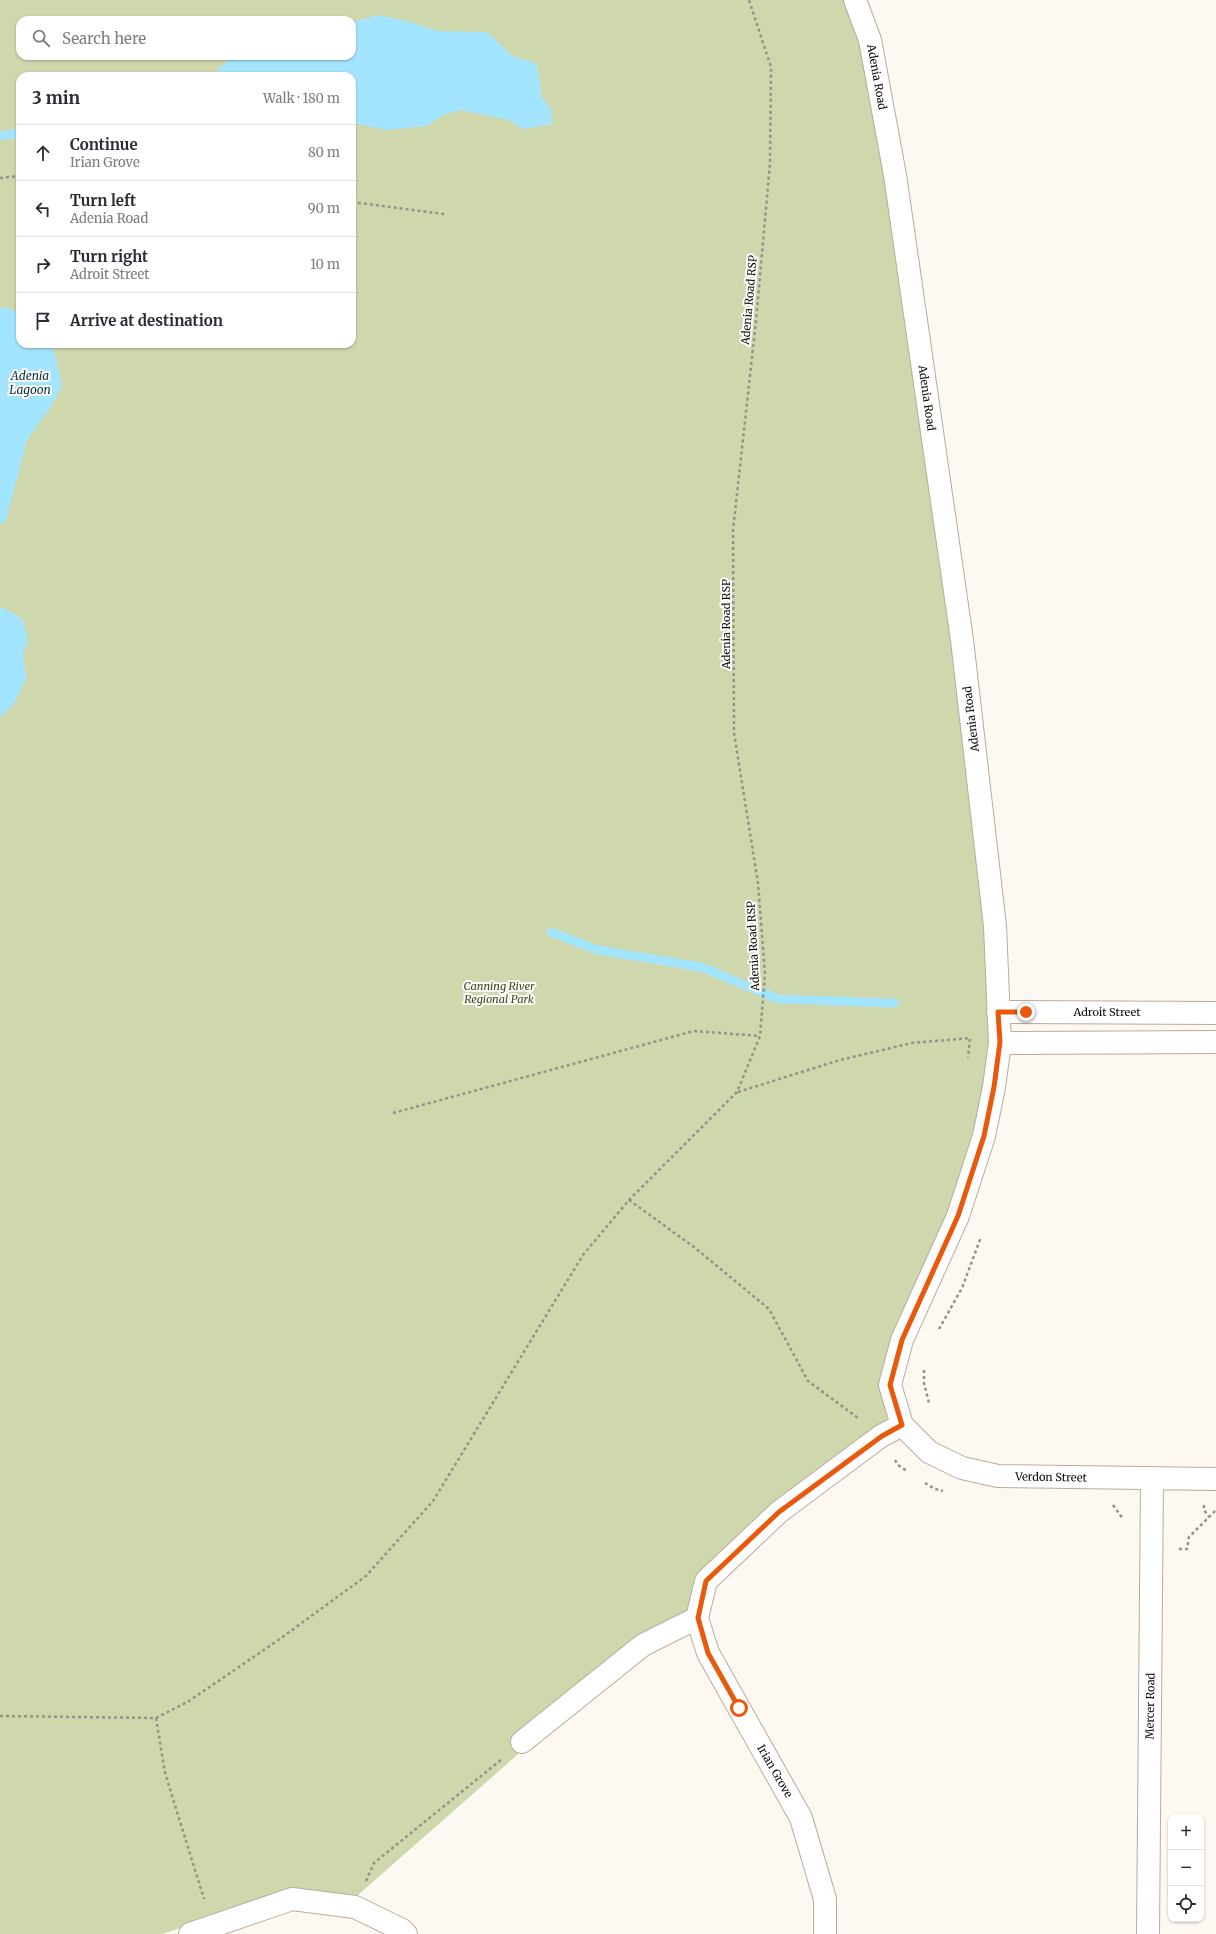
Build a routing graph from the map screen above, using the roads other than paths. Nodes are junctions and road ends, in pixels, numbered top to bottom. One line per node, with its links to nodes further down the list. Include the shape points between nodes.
1 (855, 0): 2 (street, Adenia Road, via 870,40 895,175 961,632 995,926)
2 (998, 1012): 3 (street, Adroit Street); 4 (street, Adenia Road)
3 (1216, 1013)
4 (1000, 1042): 5 (street); 6 (street, Adenia Road, via 984,1136 958,1216 902,1340 890,1385)
5 (1216, 1042)
6 (902, 1425): 7 (street, Verdon Street, via 929,1452 962,1468 998,1476); 9 (street, Irian Grove, via 882,1436 779,1512 712,1575 706,1581)
7 (1152, 1479): 8 (street, Verdon Street); 14 (street, Mercer Road)
8 (1216, 1479)
9 (698, 1618): 10 (street, via 643,1645); 13 (street, Irian Grove, via 708,1653 801,1818 825,1899)
10 (522, 1742)
11 (190, 1934): 12 (street, via 292,1899 355,1907)
12 (406, 1934)
13 (825, 1934)
14 (1148, 1934)

